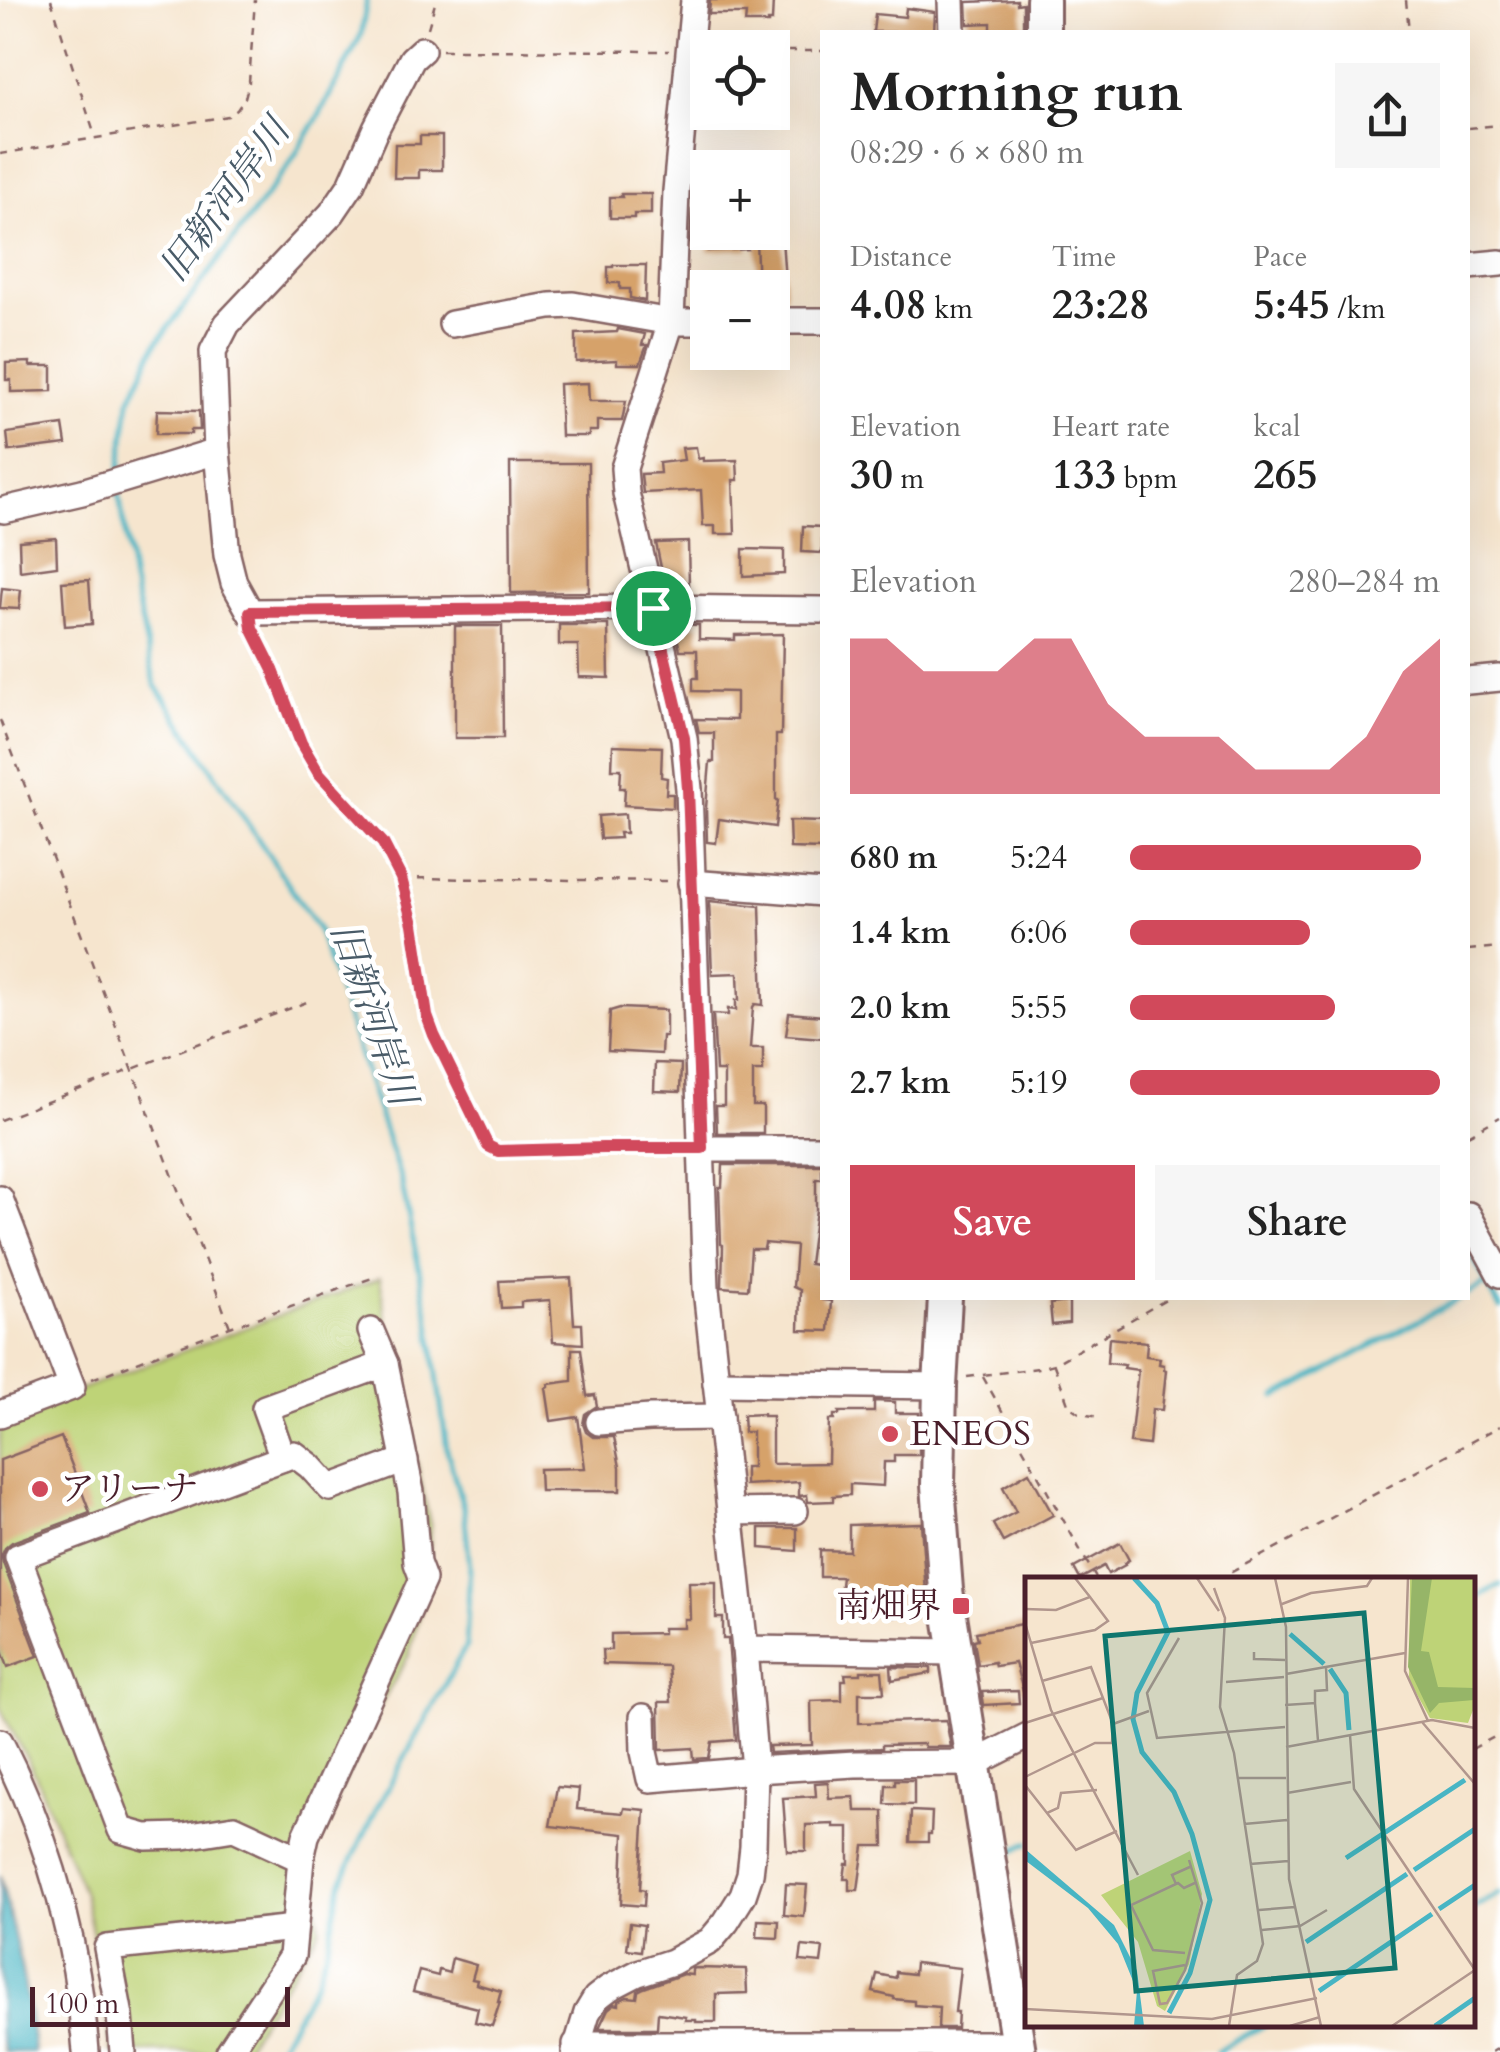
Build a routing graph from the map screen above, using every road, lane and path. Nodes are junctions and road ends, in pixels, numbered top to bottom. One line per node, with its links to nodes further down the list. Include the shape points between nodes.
1 (51, 0): 18 (path)
2 (255, 0): 18 (path, via 249,82 236,110)
3 (436, 0): 12 (path)
4 (694, 0): 8 (street)
5 (951, 0): 9 (street)
6 (1044, 0): 10 (main road)
7 (1406, 0): 11 (path)
8 (692, 30)
9 (952, 30)
10 (1043, 30)
11 (1410, 30)
12 (422, 50): 15 (path); 27 (street, via 332,213 227,324 213,351)
13 (790, 51): 14 (path)
14 (820, 51)
15 (690, 52): 24 (street)
16 (1500, 125): 17 (path)
17 (1470, 128)
18 (96, 137): 19 (path)
19 (0, 154)
20 (1500, 263): 21 (street)
21 (1470, 266)
22 (790, 321): 23 (street)
23 (820, 321)
24 (671, 322): 25 (street); 26 (street, via 573,305); 29 (street, via 624,468)
25 (690, 322)
26 (452, 324)
27 (217, 452): 28 (street); 31 (street, via 226,554)
28 (1, 513)
29 (653, 608): 30 (street); 31 (street); 36 (street, via 684,738)
30 (820, 610)
31 (250, 612): 35 (path, via 301,743 318,772 383,843)
32 (1500, 678): 33 (street)
33 (1470, 681)
34 (0, 720): 41 (path)
35 (401, 878): 36 (path); 45 (path, via 427,1016 488,1146)
36 (691, 883): 37 (street); 45 (street)
37 (820, 894)
38 (1500, 947): 39 (path)
39 (1470, 950)
40 (312, 1000): 41 (path)
41 (131, 1070): 43 (path); 53 (path)
42 (1500, 1117): 44 (path)
43 (0, 1120)
44 (1470, 1134)
45 (702, 1148): 46 (street); 58 (street)
46 (820, 1149)
47 (0, 1198): 60 (street)
48 (1470, 1219): 49 (street)
49 (1500, 1274)
50 (378, 1276): 53 (path)
51 (946, 1300): 59 (main road)
52 (1166, 1300): 56 (path)
53 (230, 1327): 60 (path)
54 (371, 1330): 55 (street)
55 (385, 1364): 66 (street, via 264,1408); 67 (street)
56 (1054, 1364): 57 (path); 62 (path, via 1068,1406)
57 (982, 1375): 59 (path); 70 (path)
58 (716, 1383): 59 (street); 63 (street)
59 (940, 1383): 73 (main road, via 938,1485)
60 (72, 1387): 61 (street)
61 (0, 1414)
62 (1100, 1417)
63 (720, 1418): 64 (street); 69 (street)
64 (599, 1422)
65 (1500, 1426): 71 (path)
66 (283, 1458): 67 (street, via 294,1454 330,1488); 81 (street, via 18,1557 121,1830 184,1836 234,1828)
67 (405, 1460): 81 (street, via 422,1580)
68 (796, 1511): 69 (street)
69 (731, 1512): 72 (street)
70 (1095, 1577)
71 (1223, 1577)
72 (745, 1649): 73 (street); 80 (street)
73 (956, 1652): 79 (main road)
74 (643, 1716): 80 (street, via 650,1779)
75 (1500, 1734): 78 (path)
76 (1025, 1738): 79 (street)
77 (0, 1742): 86 (street, via 56,1884)
78 (1475, 1747)
79 (975, 1763): 80 (street); 84 (main road)
80 (755, 1770): 83 (street, via 753,1847 743,1896 710,1941 596,1998)
81 (301, 1859): 82 (street)
82 (294, 1928): 87 (street, via 107,1948); 88 (street, via 292,1956)
83 (575, 2048): 84 (street)
84 (1018, 2048)
85 (1500, 2048): 89 (path)
86 (86, 2052)
87 (123, 2052)
88 (229, 2052)
89 (1492, 2052)

